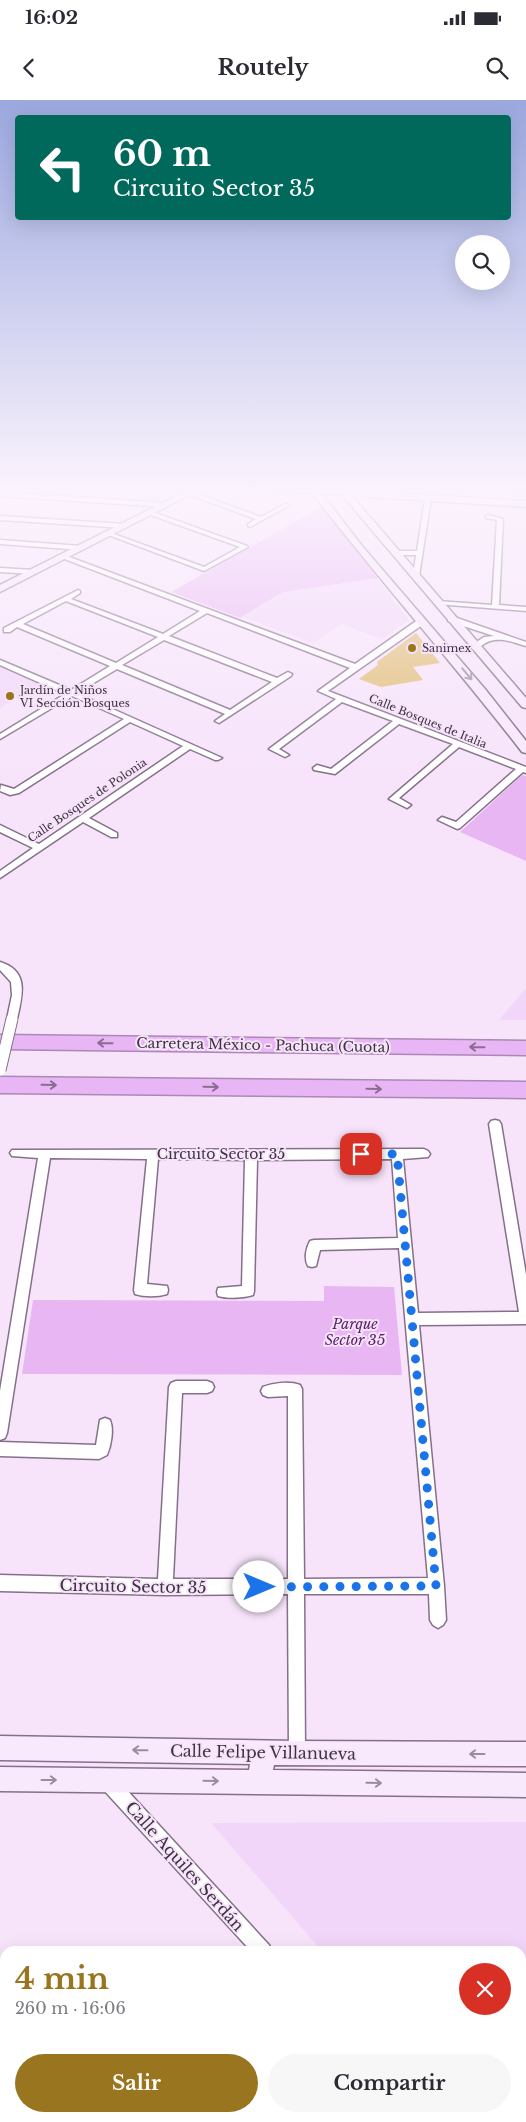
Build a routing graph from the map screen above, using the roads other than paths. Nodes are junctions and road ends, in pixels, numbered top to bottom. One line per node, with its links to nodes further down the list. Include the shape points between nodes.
1 (13, 582): 6 (main road)
2 (132, 582): 12 (street)
3 (389, 582): 14 (main road)
4 (421, 582): 9 (main road)
5 (496, 582): 10 (street)
6 (0, 589)
7 (78, 592): 8 (street)
8 (66, 599): 15 (street); 17 (street)
9 (438, 603): 10 (street); 13 (main road)
10 (495, 607): 11 (street)
11 (526, 609)
12 (206, 610): 17 (street); 23 (street)
13 (451, 619): 18 (street); 20 (main road)
14 (422, 621): 23 (street); 36 (main road, one-way to 36)
15 (18, 624): 16 (street); 22 (street)
16 (7, 630)
17 (164, 636): 22 (street); 25 (street)
18 (503, 637): 19 (street); 20 (street, via 487,639)
19 (526, 644)
20 (475, 647): 28 (main road)
21 (0, 662): 26 (street)
22 (117, 666): 26 (street); 29 (street)
23 (356, 667): 27 (street, Calle Bosques de Italia, via 322,691)
24 (288, 674): 25 (street)
25 (277, 682): 29 (street)
26 (71, 694): 30 (street); 33 (street)
27 (341, 699): 32 (street, Calle Bosques de Italia); 37 (street, via 273,749)
28 (526, 705)
29 (230, 713): 31 (street)
30 (128, 720): 35 (street); 41 (street, via 16,791)
31 (218, 721)
32 (398, 721): 34 (street, Calle Bosques de Italia); 39 (street, via 332,772)
33 (0, 736)
34 (457, 744): 40 (street, Calle Bosques de Italia); 42 (street, via 393,799)
35 (188, 746): 38 (street); 43 (street, Calle Bosques de Polonia)
36 (526, 749)
37 (285, 755)
38 (218, 758)
39 (317, 768)
40 (523, 770): 44 (street, via 457,826)
41 (1, 788)
42 (407, 805)
43 (83, 818): 46 (street); 47 (street, Calle Bosques de Polonia)
44 (442, 820)
45 (0, 828): 47 (street)
46 (114, 835)
47 (39, 848): 48 (street, Calle Bosques de Polonia)
48 (0, 875)
49 (0, 965): 52 (street, bridge, via 12,972 19,988)
50 (0, 1042): 51 (highway, Carretera México - Pachuca (Cuota), one-way to 50)
51 (526, 1048)
52 (0, 1070)
53 (0, 1085): 54 (highway, one-way to 54)
54 (526, 1090)
55 (496, 1124): 66 (street)
56 (16, 1153): 57 (street, Circuito Sector 35)
57 (45, 1153): 58 (street, Circuito Sector 35); 68 (street)
58 (152, 1154): 61 (street, Circuito Sector 35); 64 (street, via 140,1290)
59 (397, 1154): 60 (street, Circuito Sector 35); 61 (street, Circuito Sector 35); 62 (street)
60 (424, 1154)
61 (251, 1155): 65 (street, via 248,1291)
62 (404, 1243): 63 (street, via 314,1245); 67 (street)
63 (312, 1262)
64 (162, 1290)
65 (223, 1292)
66 (526, 1316): 67 (street)
67 (411, 1319): 75 (street)
68 (5, 1378): 72 (street)
69 (208, 1387): 76 (street, via 176,1387)
70 (268, 1391): 77 (street, via 296,1389)
71 (105, 1425): 73 (street, via 99,1452)
72 (0, 1433)
73 (0, 1449)
74 (0, 1584): 76 (street, Circuito Sector 35)
75 (436, 1586): 77 (street, Circuito Sector 35); 78 (street)
76 (165, 1587): 77 (street, Circuito Sector 35)
77 (296, 1587): 81 (street)
78 (438, 1620)
79 (0, 1748): 80 (main road, Calle Felipe Villanueva, one-way to 79)
80 (263, 1753): 81 (main road, Calle Felipe Villanueva); 85 (main road)
81 (297, 1754): 82 (main road, Calle Felipe Villanueva, one-way to 81)
82 (526, 1754)
83 (0, 1780): 84 (main road, Calle Felipe Villanueva, one-way to 84)
84 (107, 1780): 85 (main road, Calle Felipe Villanueva, one-way to 85); 87 (street, Calle Aquiles Serdán)
85 (260, 1782): 86 (main road, Calle Felipe Villanueva, one-way to 86)
86 (526, 1785)
87 (258, 1946)

